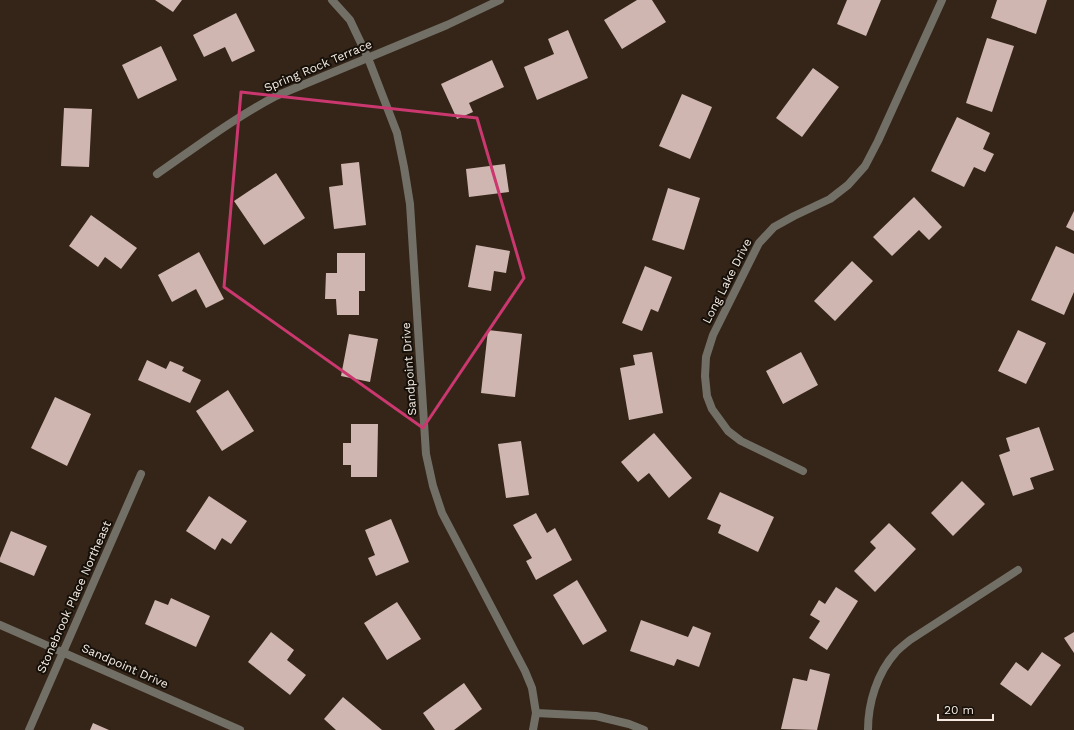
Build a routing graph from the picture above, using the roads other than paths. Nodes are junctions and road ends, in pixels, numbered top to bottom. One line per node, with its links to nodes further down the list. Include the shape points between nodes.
1 (332, 0): 4 (street, Sandpoint Drive, via 350,20)
2 (500, 0): 4 (street, Spring Rock Terrace)
3 (942, 0): 6 (street, Long Lake Drive, via 865,166 848,185 830,198 774,227 759,243 713,335 706,357 707,396 712,409 728,431)
4 (368, 58): 5 (street, Spring Rock Terrace, via 259,104); 11 (street, Sandpoint Drive, via 397,133 410,204 426,454 433,486 442,513 525,671 532,688)
5 (157, 174)
6 (803, 471)
7 (141, 474): 10 (street, Stonebrook Place Northeast)
8 (1018, 570): 16 (street, via 910,640 896,652 877,682 871,702)
9 (0, 625): 10 (street, Sandpoint Drive)
10 (63, 652): 12 (street, Stonebrook Place Northeast); 13 (street, Sandpoint Drive)
11 (536, 713): 14 (street, Sandpoint Drive); 15 (street, via 596,716)
12 (29, 730)
13 (240, 730)
14 (533, 730)
15 (644, 730)
16 (868, 730)

